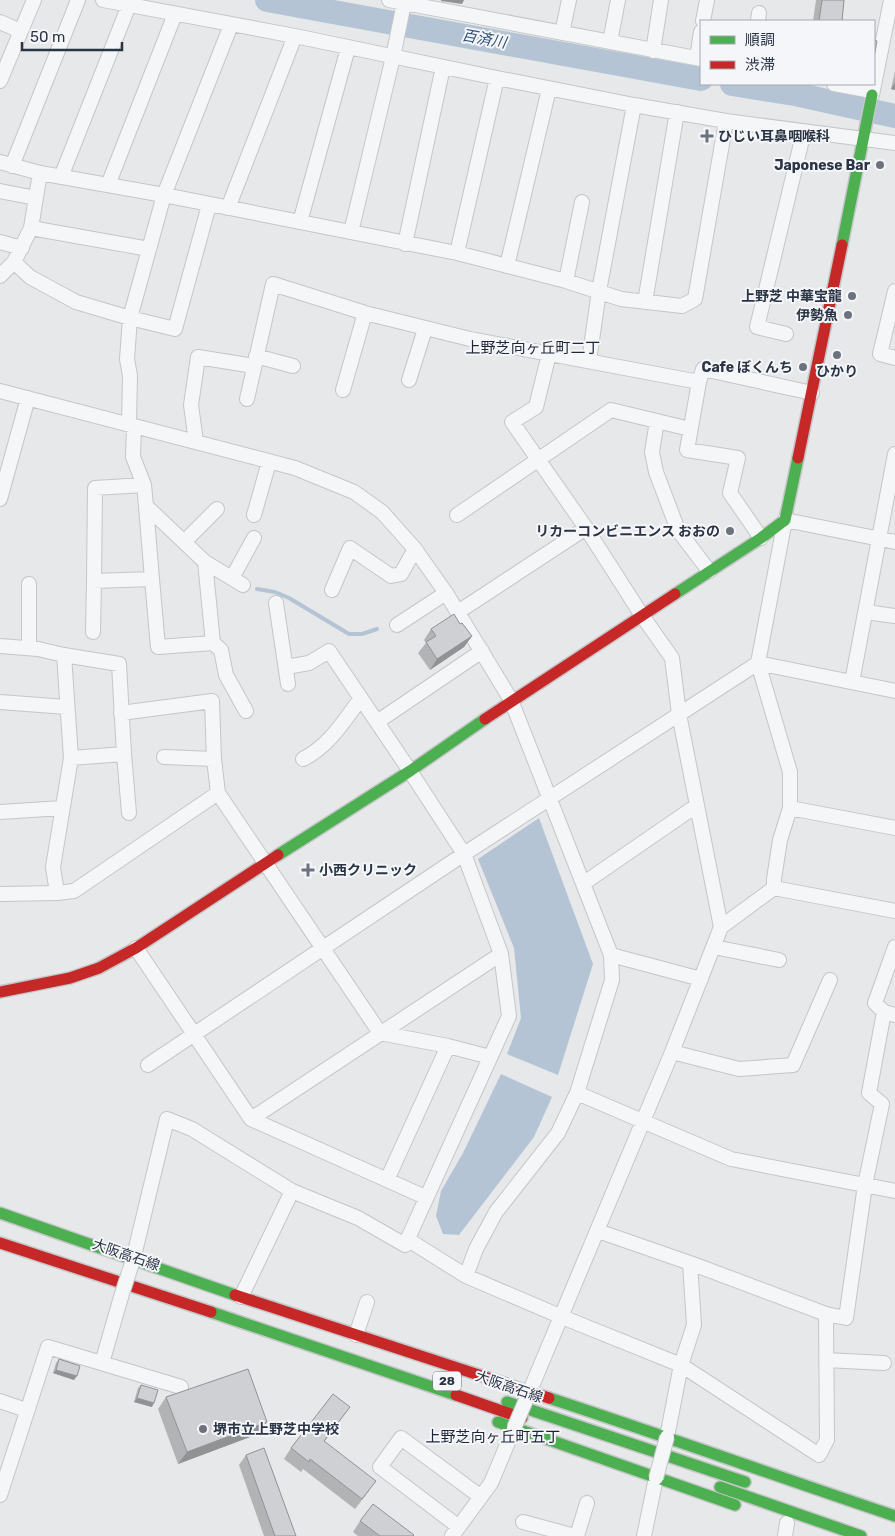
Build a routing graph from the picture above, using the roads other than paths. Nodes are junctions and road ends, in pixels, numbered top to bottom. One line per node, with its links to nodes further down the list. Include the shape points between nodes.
1 (34, 0): 16 (street)
2 (78, 0): 39 (street)
3 (104, 0): 10 (street)
4 (389, 0): 11 (street)
5 (569, 0): 17 (street)
6 (618, 0): 19 (street)
7 (661, 0): 22 (street)
8 (707, 0): 13 (street)
9 (891, 0): 28 (street)
10 (129, 5): 12 (street); 41 (street)
11 (403, 5): 17 (street); 23 (street)
12 (174, 14): 15 (street); 42 (street)
13 (703, 20)
14 (0, 22): 16 (street)
15 (231, 25): 18 (street); 44 (street)
16 (20, 31): 26 (street)
17 (562, 33): 19 (street)
18 (295, 36): 21 (street); 48 (street)
19 (610, 42): 22 (street)
20 (700, 46): 24 (street)
21 (348, 48): 23 (street); 49 (street)
22 (653, 50): 24 (street)
23 (394, 53): 25 (street); 51 (street)
24 (699, 59)
25 (443, 68): 27 (street); 53 (street)
26 (1, 74)
27 (497, 78): 31 (street); 56 (street)
28 (875, 78)
29 (838, 85): 32 (street)
30 (874, 85): 32 (street)
31 (549, 89): 33 (street); 58 (street)
32 (872, 93): 37 (main road)
33 (634, 105): 34 (street); 61 (street)
34 (677, 112): 35 (street); 63 (street)
35 (726, 121): 36 (street); 63 (street, via 695,299 682,306)
36 (804, 131): 37 (street); 67 (street, via 757,327)
37 (864, 135): 38 (street); 77 (main road)
38 (895, 143)
39 (6, 164): 40 (street)
40 (40, 173): 41 (street); 45 (street)
41 (61, 177): 42 (street)
42 (108, 185): 44 (street)
43 (0, 191): 45 (street)
44 (164, 196): 47 (street); 55 (street)
45 (36, 198): 50 (street)
46 (582, 202): 60 (street)
47 (209, 204): 48 (street); 65 (street, via 175,329)
48 (228, 208): 49 (street)
49 (300, 222): 51 (street)
50 (31, 228): 54 (street); 55 (street)
51 (351, 232): 53 (street)
52 (0, 242): 54 (street)
53 (405, 244): 56 (street)
54 (22, 248): 57 (street)
55 (149, 249): 65 (street)
56 (457, 253): 58 (street)
57 (14, 262): 59 (street); 65 (street, via 30,277 76,302)
58 (507, 266): 60 (street)
59 (0, 276)
60 (566, 281): 61 (street)
61 (599, 291): 63 (street); 71 (street)
62 (895, 291): 69 (street, via 880,354)
63 (645, 302)
64 (365, 313): 66 (street); 70 (street, via 273,284); 75 (street)
65 (130, 318): 81 (street, via 127,359)
66 (425, 329): 68 (street); 73 (street)
67 (786, 334)
68 (549, 354): 71 (street); 85 (street, via 536,407 512,422)
69 (895, 358)
70 (255, 361): 72 (street); 79 (street); 83 (street, via 198,357 191,405)
71 (589, 361): 74 (street)
72 (293, 366)
73 (409, 380)
74 (699, 382): 77 (street, via 703,369); 82 (street)
75 (343, 390)
76 (0, 391): 78 (street)
77 (812, 394): 93 (main road)
78 (28, 398): 81 (street); 88 (street)
79 (247, 399)
80 (657, 421): 82 (street); 85 (street, via 611,410); 102 (street, via 652,452 656,472 678,530)
81 (131, 425): 83 (street); 87 (street, via 133,457)
82 (690, 429): 96 (street, via 687,450 738,458 730,493)
83 (196, 442): 86 (street)
84 (895, 454): 97 (street)
85 (538, 459): 92 (street); 94 (street)
86 (268, 462): 91 (street); 100 (street, via 296,468 354,492 382,512)
87 (144, 485): 89 (street); 104 (street, via 95,488)
88 (0, 499)
89 (146, 506): 98 (street); 103 (street)
90 (217, 509): 98 (street)
91 (254, 515)
92 (457, 515)
93 (785, 520): 96 (main road); 97 (street); 120 (street)
94 (586, 528): 109 (street); 111 (street)
95 (254, 538): 101 (street, via 238,581)
96 (761, 538): 102 (main road)
97 (880, 538): 99 (street); 110 (street)
98 (184, 542): 101 (street)
99 (895, 542)
100 (415, 549): 106 (street, via 401,574 391,576 350,548); 107 (street)
101 (205, 562): 115 (street)
102 (709, 571): 111 (main road)
103 (152, 579): 104 (street); 115 (street, via 158,647)
104 (94, 581): 114 (street)
105 (29, 584): 117 (street)
106 (332, 590)
107 (446, 593): 109 (street); 113 (street)
108 (276, 604): 121 (street)
109 (458, 612): 118 (street)
110 (866, 612): 112 (street); 122 (street)
111 (641, 614): 128 (main road); 133 (street, via 672,658)
112 (895, 616)
113 (397, 625)
114 (93, 632)
115 (213, 643): 125 (street, via 222,650 226,675)
116 (0, 646): 117 (street)
117 (29, 648): 119 (street)
118 (482, 651): 128 (street); 134 (street)
119 (64, 655): 130 (street); 132 (street, via 119,664)
120 (758, 663): 122 (street); 133 (street); 145 (street, via 790,772)
121 (286, 667): 123 (street); 126 (street, via 309,663 329,651)
122 (852, 682): 124 (street)
123 (288, 684)
124 (895, 692)
125 (236, 694): 127 (street); 131 (street)
126 (361, 698): 134 (street); 138 (street, via 336,733)
127 (212, 700): 132 (street); 139 (street)
128 (512, 700): 140 (main road); 142 (street)
129 (0, 702): 130 (street)
130 (66, 707): 137 (street)
131 (246, 711)
132 (121, 713): 135 (street)
133 (679, 714): 142 (street); 143 (street)
134 (377, 722): 140 (street)
135 (124, 754): 137 (street); 147 (street)
136 (164, 757): 139 (street)
137 (71, 758): 144 (street)
138 (303, 759)
139 (214, 760): 141 (street)
140 (410, 771): 149 (street); 150 (main road)
141 (218, 793): 150 (street); 153 (street, via 74,890)
142 (550, 798): 149 (street); 151 (street)
143 (696, 806): 151 (street); 156 (street)
144 (62, 808): 146 (street); 153 (street, via 53,867)
145 (790, 808): 148 (street); 152 (street, via 780,840)
146 (0, 812)
147 (129, 813)
148 (895, 828)
149 (464, 854): 160 (street); 161 (street)
150 (265, 863): 159 (main road); 160 (street)
151 (584, 883): 162 (street)
152 (774, 888): 155 (street); 156 (street)
153 (58, 893): 154 (street)
154 (0, 894)
155 (895, 911)
156 (721, 927): 157 (street)
157 (714, 947): 163 (street); 164 (street)
158 (895, 947): 167 (street, via 875,1003)
159 (136, 948): 166 (main road, via 99,968 70,978); 169 (street)
160 (323, 949): 168 (street); 169 (street)
161 (500, 954): 168 (street); 172 (street, via 509,1016)
162 (611, 955): 164 (street); 174 (street, via 612,980)
163 (779, 960)
164 (701, 979): 171 (street)
165 (830, 980): 171 (street, via 793,1065 739,1069)
166 (0, 992)
167 (890, 1014): 178 (street, via 869,1093 882,1104)
168 (380, 1033): 170 (street); 175 (street)
169 (196, 1034): 173 (street); 175 (street)
170 (448, 1046): 172 (street); 177 (street)
171 (672, 1052): 176 (street)
172 (490, 1057): 181 (street)
173 (148, 1065)
174 (577, 1093): 176 (street); 189 (street, via 558,1133 496,1212)
175 (252, 1120): 177 (street)
176 (644, 1121): 178 (street, via 731,1159); 183 (street)
177 (387, 1180): 181 (street)
178 (865, 1185): 180 (street); 194 (street, via 846,1318)
179 (292, 1191): 184 (street); 186 (street, via 192,1129 167,1120); 192 (street)
180 (895, 1191)
181 (425, 1197): 184 (street)
182 (0, 1213): 186 (main road)
183 (598, 1231): 187 (street); 195 (street)
184 (406, 1242): 189 (street)
185 (0, 1243): 208 (main road, 大阪高石線 / 28, via 178,1300)
186 (133, 1260): 192 (main road); 198 (street, bridge)
187 (690, 1263): 194 (street); 200 (street, via 694,1325)
188 (116, 1268): 190 (main road, 大阪高石線)
189 (466, 1276): 195 (street)
190 (143, 1277)
191 (190, 1293): 214 (main road, 大阪高石線 / 28)
192 (241, 1297): 196 (main road)
193 (367, 1302): 196 (street)
194 (826, 1314): 197 (street)
195 (562, 1317): 200 (street); 202 (street)
196 (356, 1335): 202 (main road)
197 (826, 1360): 199 (street); 200 (street, via 827,1440 819,1454)
198 (102, 1363): 201 (street); 204 (street, via 48,1347)
199 (884, 1363)
200 (681, 1365): 207 (street)
201 (181, 1387)
202 (529, 1393): 206 (street, bridge); 207 (main road)
203 (0, 1401): 204 (street)
204 (26, 1410): 210 (street)
205 (486, 1418): 206 (main road)
206 (514, 1428): 212 (main road); 216 (street, via 491,1483)
207 (667, 1437): 212 (street, bridge); 219 (main road)
208 (627, 1455)
209 (646, 1461): 211 (main road)
210 (4, 1470): 215 (street)
211 (674, 1471)
212 (656, 1478): 218 (main road); 223 (street)
213 (712, 1484): 224 (main road)
214 (758, 1486)
215 (0, 1495)
216 (481, 1497): 221 (street); 221 (street, via 401,1438 380,1467)
217 (587, 1503): 222 (street)
218 (743, 1508)
219 (895, 1516)
220 (523, 1522): 222 (street)
221 (456, 1532)
222 (576, 1536)
223 (644, 1536)
224 (861, 1536)

